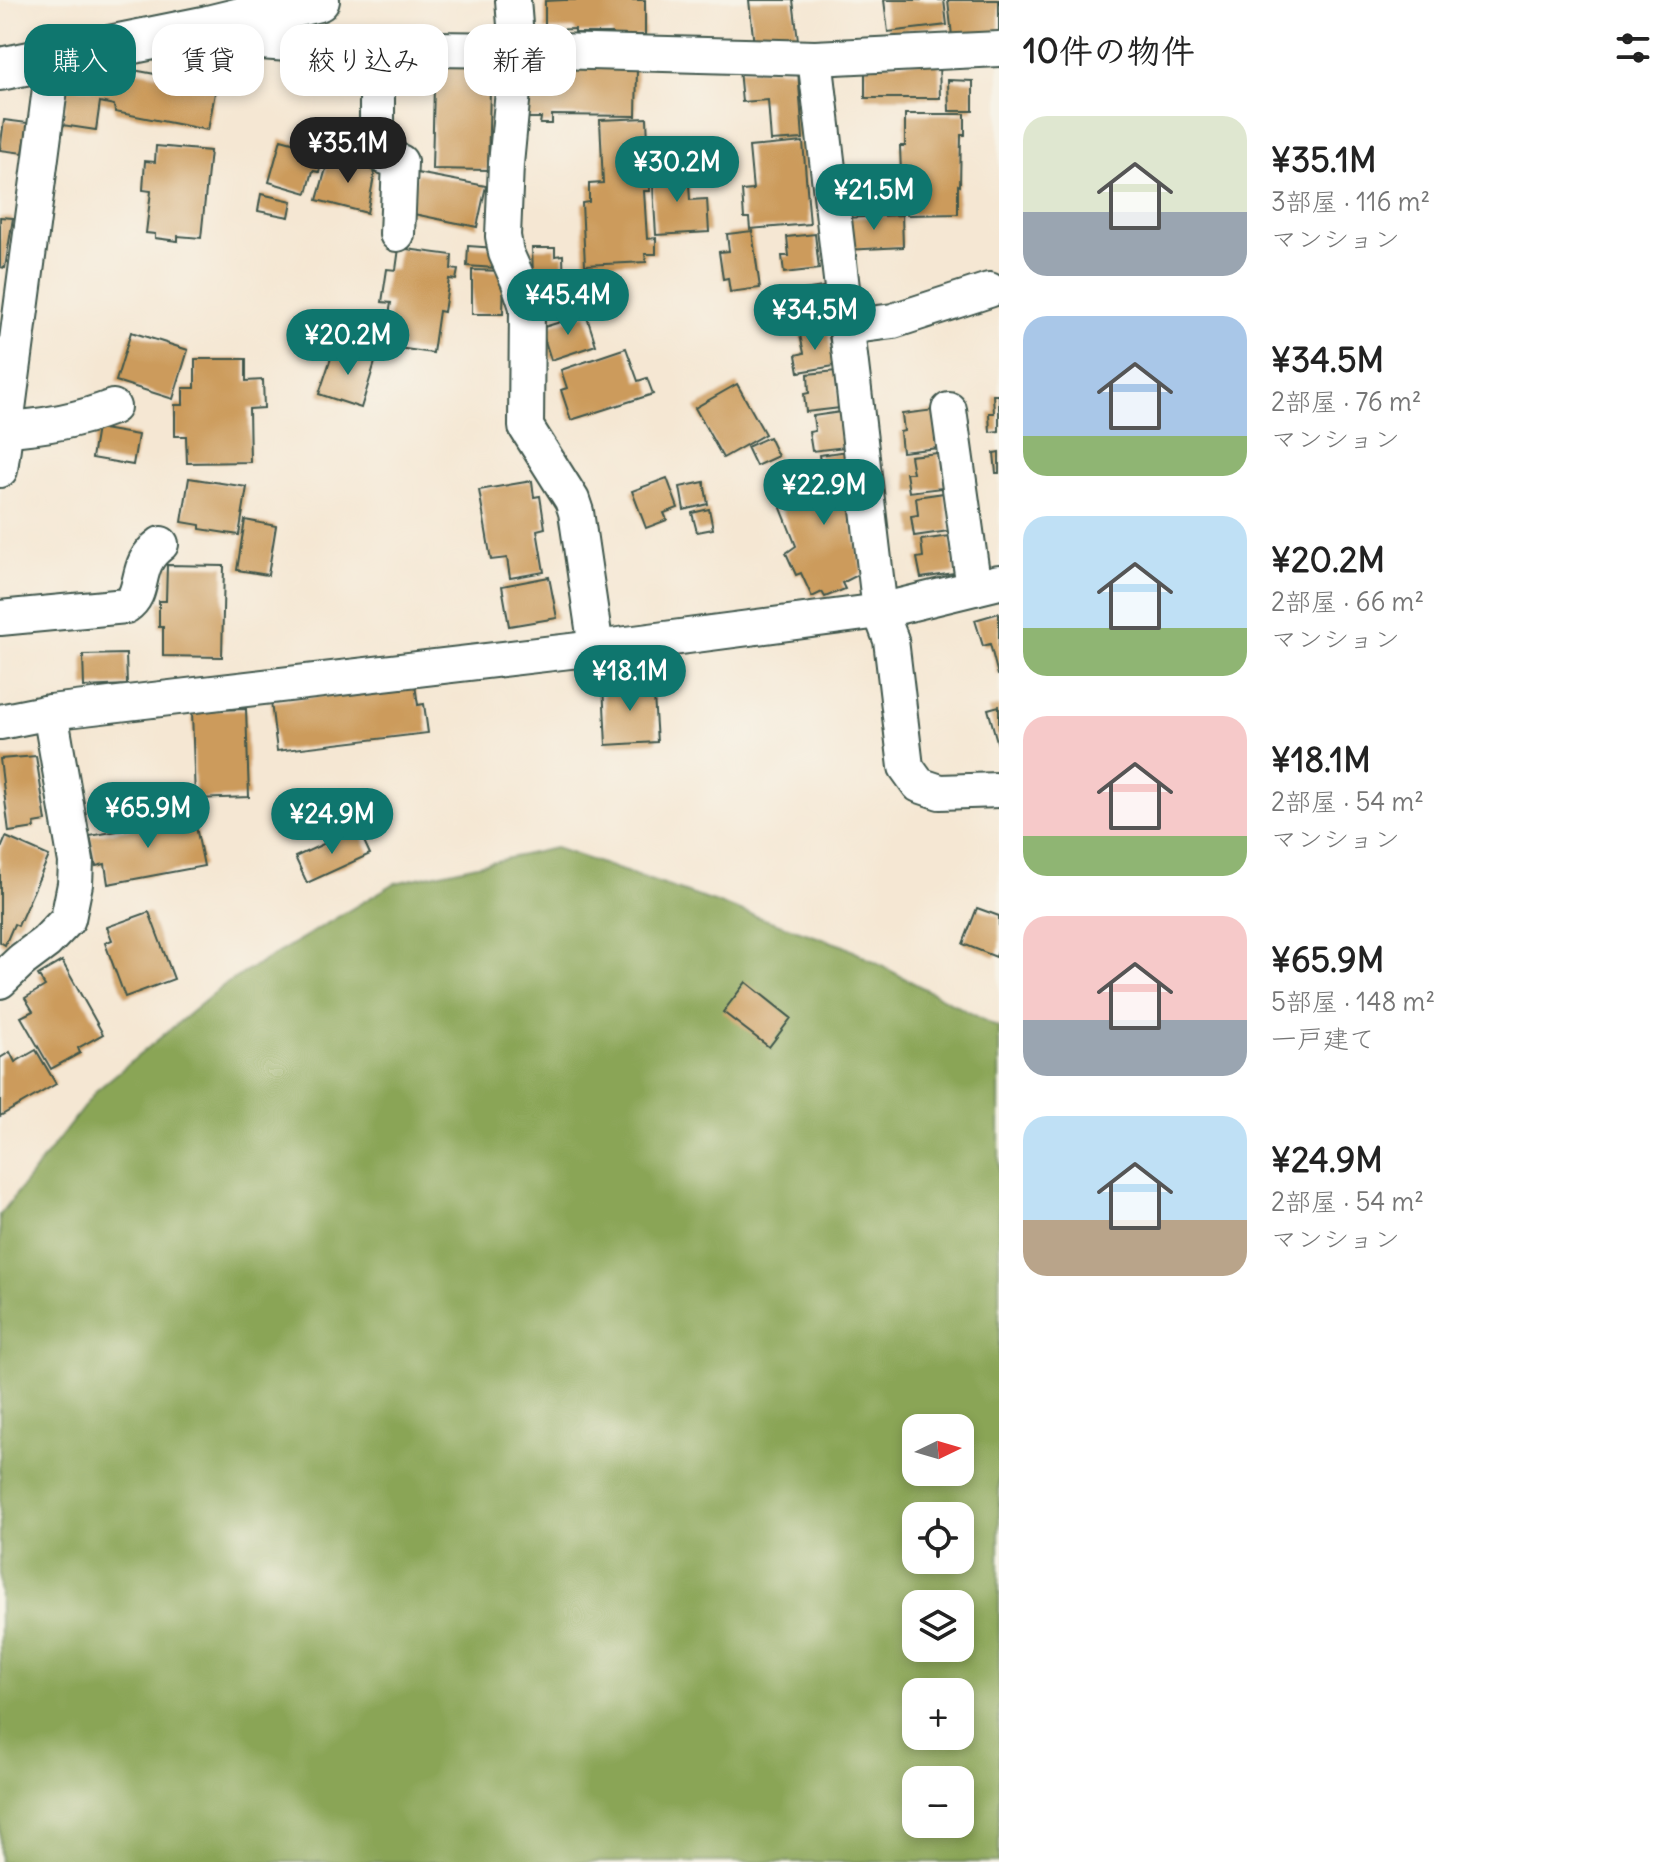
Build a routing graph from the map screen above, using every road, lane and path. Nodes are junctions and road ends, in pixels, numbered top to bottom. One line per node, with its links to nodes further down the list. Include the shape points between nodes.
1 (318, 0): 3 (street)
2 (513, 0): 4 (street)
3 (220, 24)
4 (515, 24)
5 (999, 49): 7 (street)
6 (576, 52): 7 (street)
7 (815, 58): 15 (street)
8 (24, 60): 9 (street)
9 (2, 62)
10 (49, 96): 18 (street)
11 (377, 96): 13 (street, via 383,156 400,162)
12 (513, 96): 24 (street, via 503,236 527,307 526,427 576,512)
13 (397, 234)
14 (989, 290): 15 (street, via 893,321)
15 (847, 327): 22 (street)
16 (113, 407): 18 (street, via 46,425)
17 (949, 410): 21 (street)
18 (5, 429): 19 (street)
19 (0, 470)
20 (161, 544): 23 (street, via 145,559 137,594 126,606)
21 (986, 585): 22 (street)
22 (880, 611): 24 (street); 27 (street, via 891,640 906,767 919,785 940,792)
23 (0, 618)
24 (596, 648): 25 (street)
25 (50, 712): 26 (street); 28 (street, via 76,862 75,884 68,919)
26 (0, 722)
27 (999, 790)
28 (0, 981)

